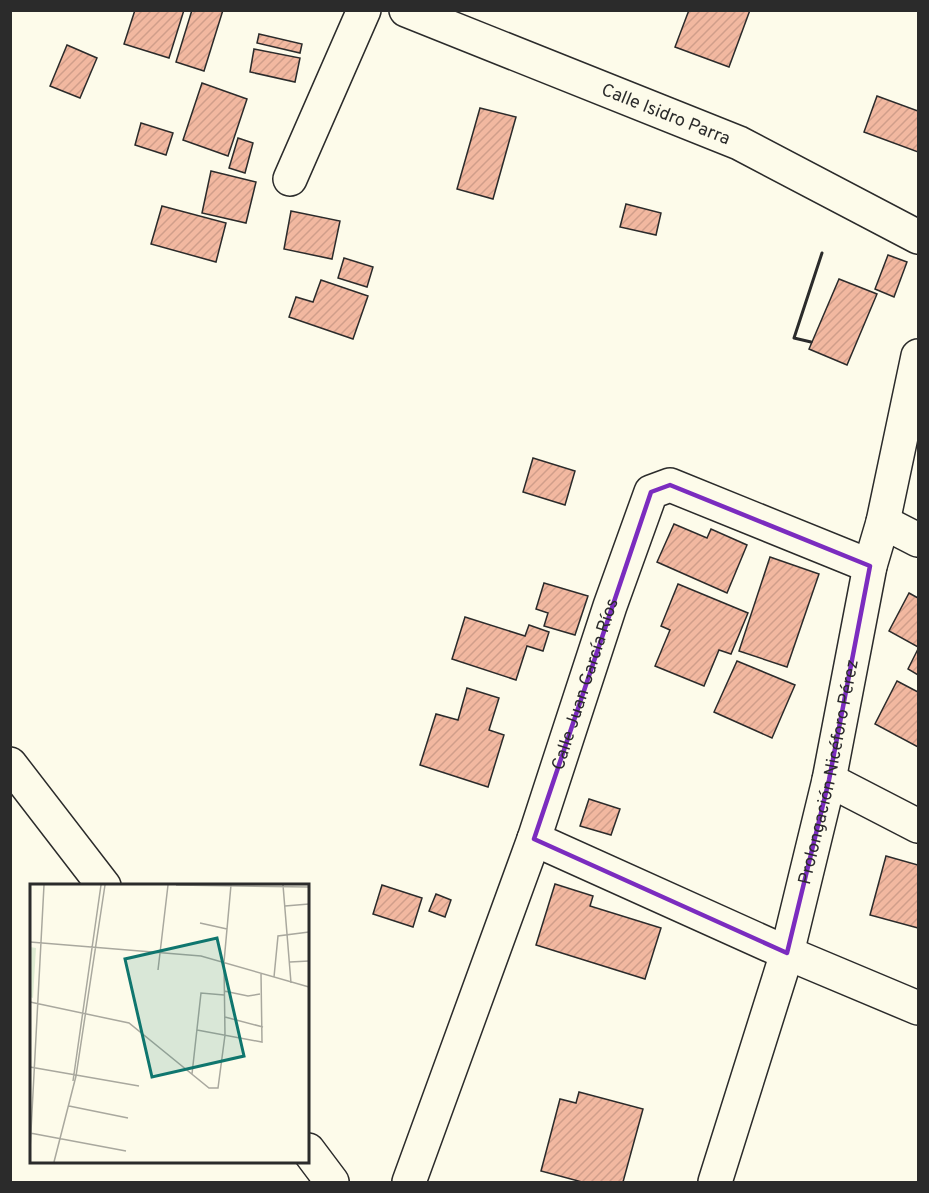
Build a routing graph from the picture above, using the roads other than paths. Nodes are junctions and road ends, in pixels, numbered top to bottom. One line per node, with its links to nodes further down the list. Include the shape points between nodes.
1 (364, 10): 3 (street)
2 (406, 10): 4 (street, Calle Isidro Parra, via 739,143)
3 (290, 179)
4 (918, 237)
5 (918, 356): 6 (street, Prolongación Nicéforo Pérez)
6 (883, 522): 7 (street); 8 (street, Prolongación Nicéforo Pérez)
7 (918, 540)
8 (870, 566): 10 (street, Prolongación Nicéforo Pérez); 12 (street, Calle Juan García Ríos, via 670,485 651,492)
9 (10, 764): 13 (street)
10 (829, 780): 11 (street); 14 (street, Prolongación Nicéforo Pérez)
11 (918, 826)
12 (534, 839): 14 (street); 18 (street)
13 (103, 884)
14 (787, 953): 15 (street); 19 (street, Prolongación Nicéforo Pérez)
15 (918, 1008)
16 (309, 1151): 17 (street)
17 (332, 1182)
18 (409, 1182)
19 (715, 1182)

